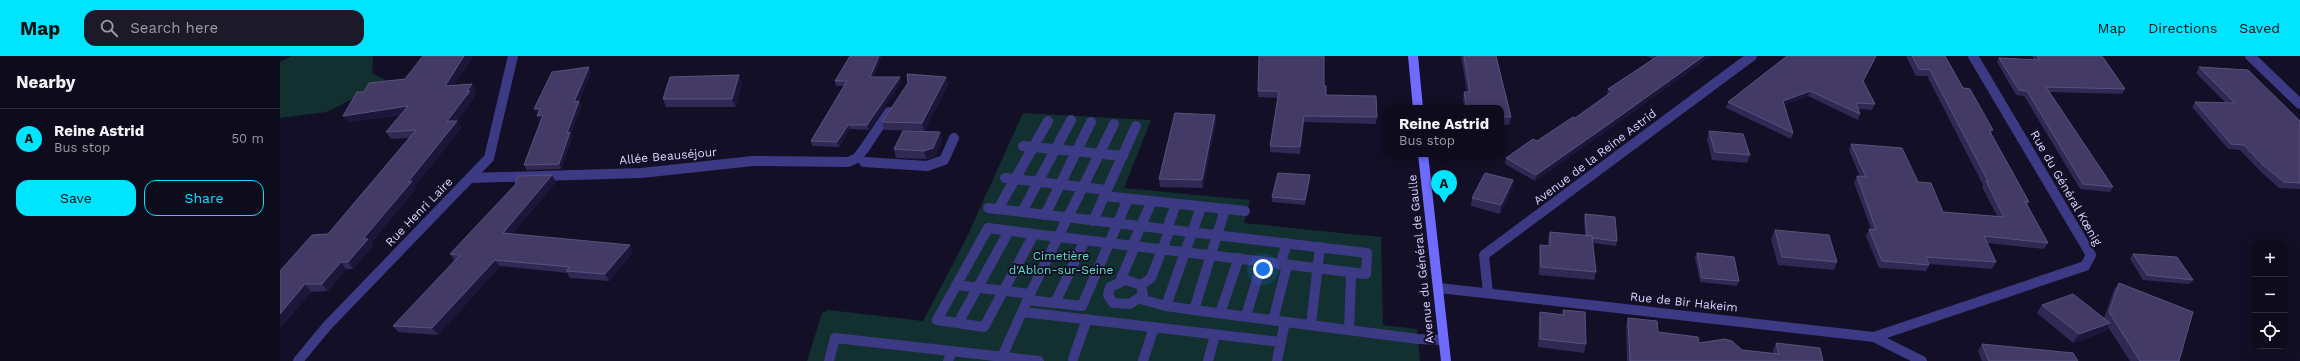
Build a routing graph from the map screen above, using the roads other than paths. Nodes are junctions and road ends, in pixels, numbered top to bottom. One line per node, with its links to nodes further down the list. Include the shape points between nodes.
1 (513, 56): 23 (street, Rue Henri Laire, via 489,158)
2 (1413, 56): 7 (street)
3 (1752, 56): 66 (street, Avenue de la Reine Astrid, via 1484,255)
4 (1973, 56): 82 (street, Rue du Général Kœnig, via 2091,255 2085,266)
5 (2250, 56): 6 (street)
6 (2300, 104)
7 (1418, 105)
8 (893, 106): 23 (street, Allée Beauséjour, via 858,158 848,162 753,161 641,173)
9 (1071, 120): 17 (street)
10 (1048, 121): 16 (street)
11 (1092, 122): 18 (street)
12 (1114, 124): 19 (street)
13 (1136, 126): 20 (street)
14 (954, 138): 22 (street, via 944,160 927,166)
15 (1023, 146): 16 (street)
16 (1033, 147): 17 (street); 24 (street)
17 (1056, 149): 18 (street); 25 (street)
18 (1077, 152): 19 (street); 26 (street)
19 (1100, 154): 20 (street); 27 (street)
20 (1122, 156): 28 (street)
21 (1423, 157): 64 (street, Avenue du Général de Gaulle)
22 (864, 162)
23 (470, 178): 88 (street, Rue Henri Laire, via 327,326)
24 (1010, 179): 25 (street); 35 (street, via 993,209)
25 (1038, 182): 26 (street); 35 (street)
26 (1060, 185): 27 (street); 36 (street)
27 (1084, 188): 28 (street); 37 (street)
28 (1106, 193): 29 (street); 38 (street)
29 (1128, 199): 30 (street); 39 (street)
30 (1152, 201): 31 (street); 40 (street)
31 (1176, 204): 32 (street); 41 (street)
32 (1201, 207): 33 (street); 43 (street)
33 (1225, 209): 34 (street); 45 (street)
34 (1245, 211)
35 (1022, 212): 36 (street)
36 (1045, 215): 37 (street)
37 (1069, 218): 38 (street); 46 (street)
38 (1093, 221): 39 (street)
39 (1118, 223): 40 (street); 48 (street)
40 (1141, 226): 41 (street); 50 (street)
41 (1168, 229): 43 (street); 52 (street)
42 (1009, 231): 44 (street); 61 (street, via 988,228); 63 (street)
43 (1192, 232): 45 (street); 53 (street)
44 (1034, 234): 46 (street); 65 (street)
45 (1217, 235): 49 (street); 54 (street)
46 (1059, 237): 47 (street); 67 (street)
47 (1085, 240): 48 (street); 69 (street)
48 (1109, 243): 50 (street); 69 (street, via 1082,306)
49 (1287, 243): 51 (street); 57 (street)
50 (1133, 246): 52 (street); 60 (street)
51 (1320, 247): 58 (street); 59 (street, via 1366,253 1366,274)
52 (1163, 249): 53 (street); 62 (street, via 1151,278)
53 (1186, 252): 54 (street); 70 (street)
54 (1211, 255): 55 (street); 71 (street)
55 (1239, 258): 56 (street); 73 (street)
56 (1262, 263): 57 (street); 74 (street)
57 (1284, 265): 58 (street); 76 (street)
58 (1317, 270): 59 (street); 78 (street)
59 (1351, 274): 80 (street)
60 (1120, 281): 62 (street, via 1131,280); 68 (street, via 1110,287 1109,300 1113,303 1130,304)
61 (956, 285): 63 (street); 77 (street, via 937,320)
62 (1141, 285): 68 (street, via 1143,291)
63 (977, 288): 65 (street); 77 (street)
64 (1439, 288): 66 (street, Rue de Bir Hakeim); 83 (street, Avenue du Général de Gaulle)
65 (1003, 291): 67 (street); 77 (street, via 984,327)
66 (1488, 293): 82 (street, Rue de Bir Hakeim)
67 (1029, 297): 69 (street); 72 (street)
68 (1140, 299): 70 (street)
69 (1055, 303)
70 (1166, 306): 71 (street)
71 (1194, 310): 73 (street)
72 (1023, 312): 75 (street); 86 (street)
73 (1220, 313): 74 (street)
74 (1246, 316): 76 (street)
75 (1087, 319): 79 (street); 87 (street)
76 (1279, 321): 78 (street); 84 (street)
77 (958, 323)
78 (1311, 325): 80 (street)
79 (1154, 328): 81 (street); 91 (street)
80 (1349, 330): 83 (street)
81 (1215, 335): 84 (street); 92 (street)
82 (1874, 336): 95 (street, Rue de Bir Hakeim)
83 (1443, 340): 94 (street, Avenue du Général de Gaulle)
84 (1280, 342): 93 (street)
85 (950, 356): 86 (street); 89 (street, via 835,338)
86 (1002, 357): 90 (street)
87 (1072, 360)
88 (298, 361)
89 (832, 361)
90 (1039, 361)
91 (1143, 361)
92 (1208, 361)
93 (1277, 361)
94 (1446, 361)
95 (1922, 361)

